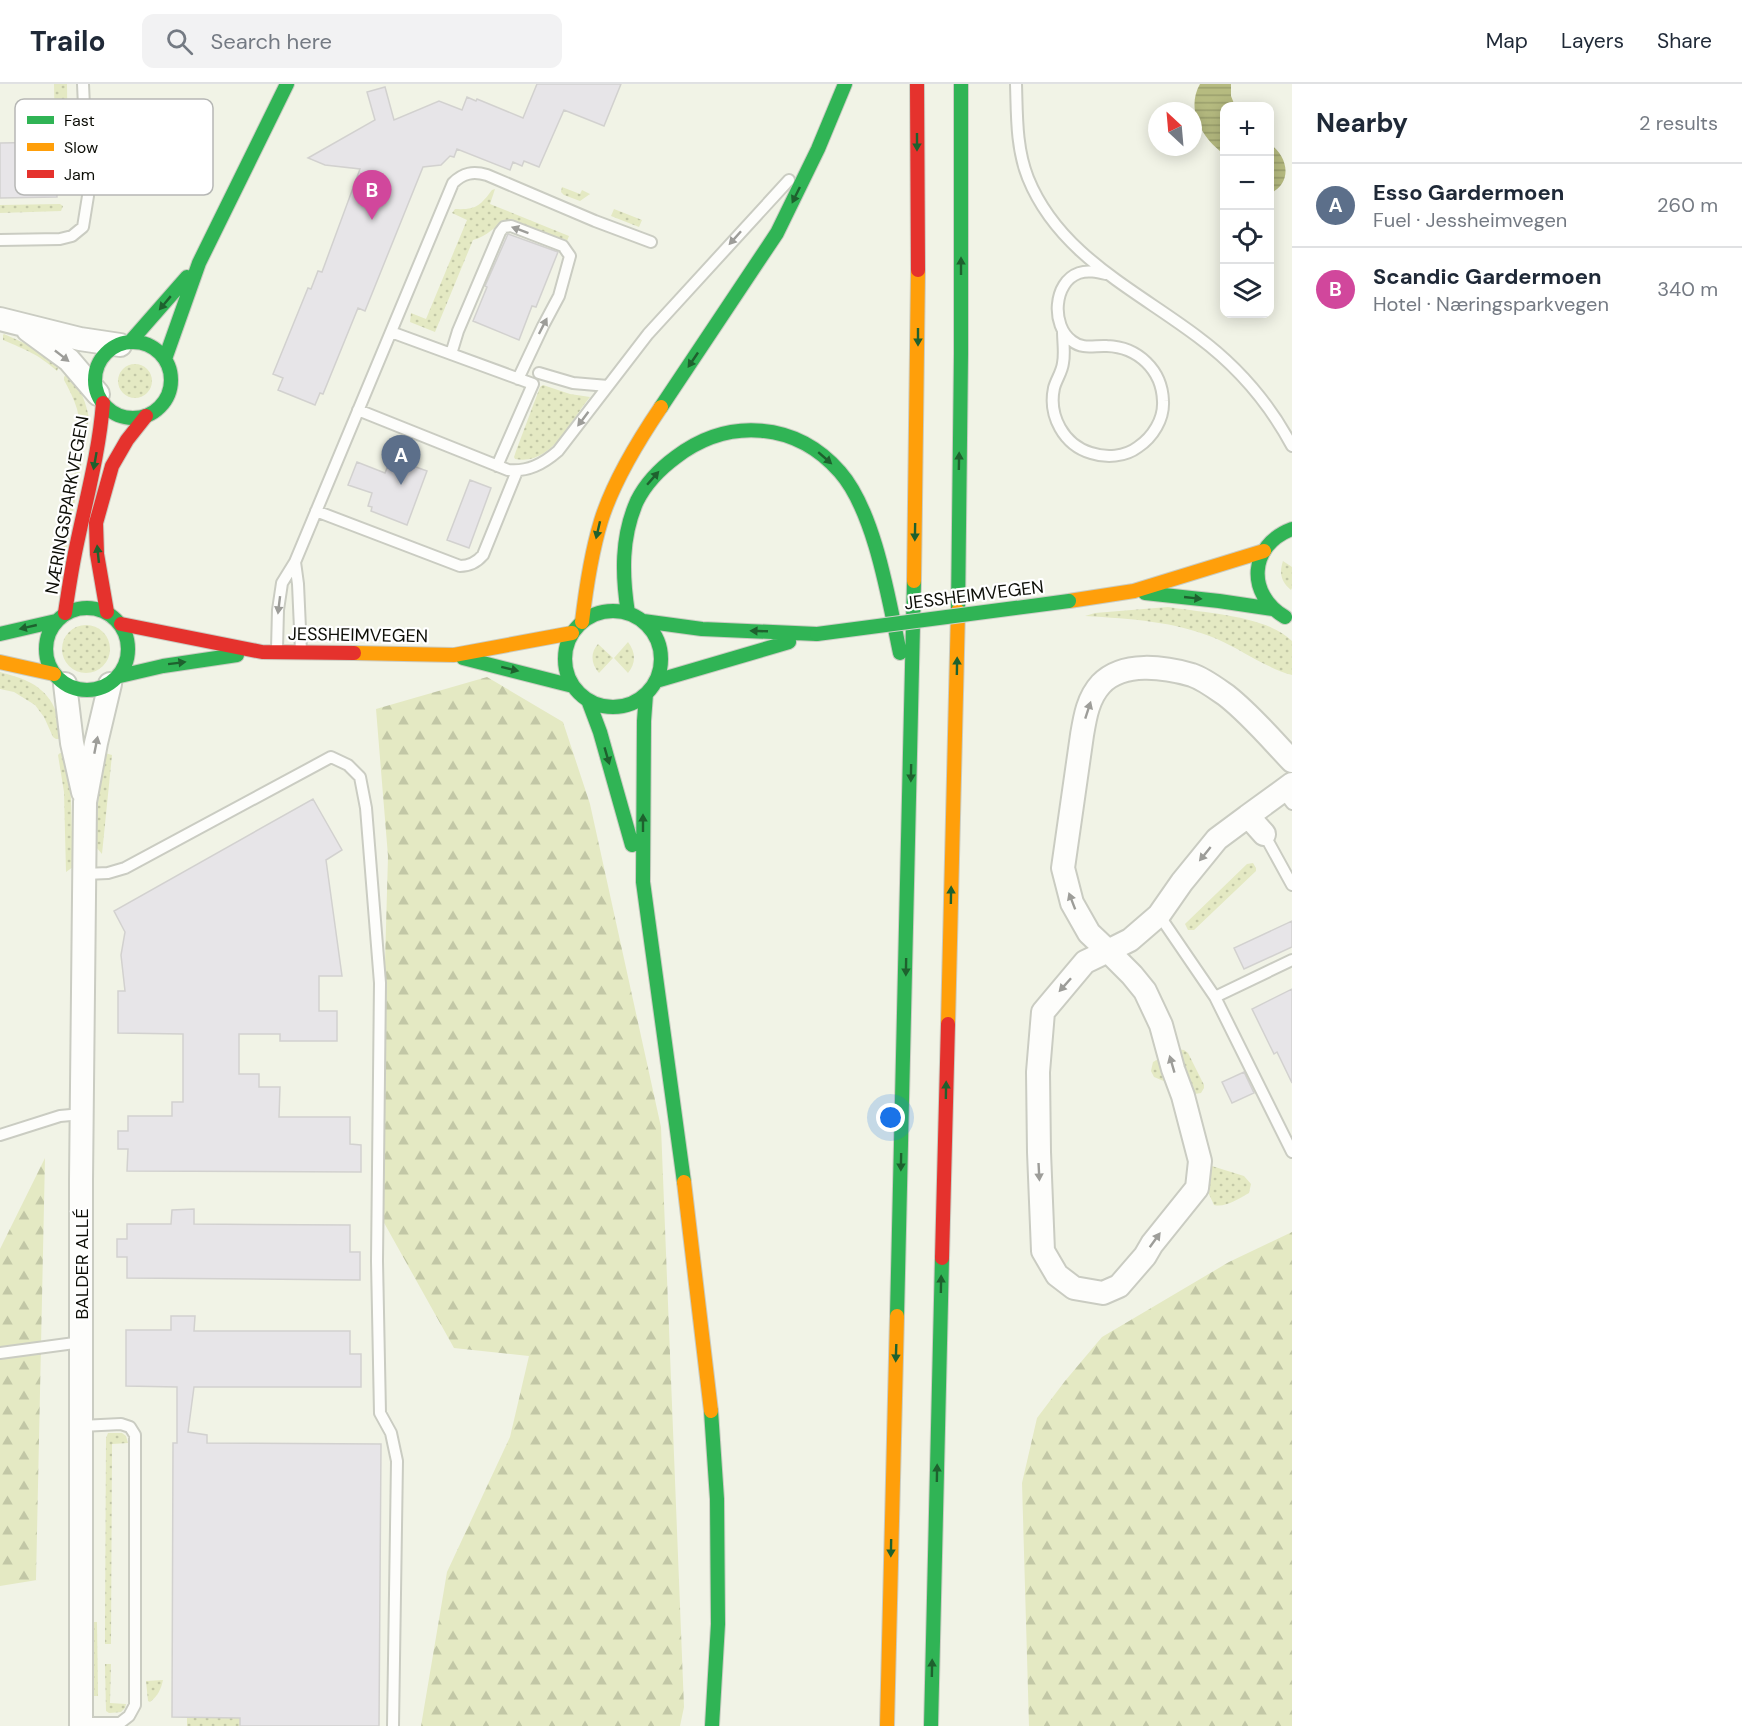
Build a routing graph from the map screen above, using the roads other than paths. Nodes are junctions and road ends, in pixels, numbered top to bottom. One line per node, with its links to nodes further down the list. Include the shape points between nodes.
1 (83, 84): 7 (lane)
2 (287, 84): 12 (main road, NÆRINGSPARKVEGEN)
3 (845, 84): 8 (main road)
4 (917, 84): 56 (main road, one-way to 56, via 918,350)
5 (961, 84): 79 (main road, one-way to 5, via 957,681)
6 (1016, 84): 13 (lane, via 1019,140 1035,193 1066,236)
7 (84, 99)
8 (818, 149): 22 (lane, one-way to 22, via 666,313); 40 (main road, one-way to 40, via 777,233 645,431 619,478 601,520)
9 (88, 195): 10 (lane, via 83,227 72,236)
10 (0, 240)
11 (651, 242): 16 (lane, via 487,175 469,173 449,189)
12 (200, 263): 17 (main road, NÆRINGSPARKVEGEN, one-way to 17); 19 (main road, NÆRINGSPARKVEGEN)
13 (1106, 274): 15 (lane, via 1085,271 1072,276 1063,286 1058,310); 26 (lane, via 1227,361 1256,391)
14 (10, 322): 17 (street, via 80,339); 23 (street, one-way to 23, via 69,360)
15 (1063, 331): 15 (lane, via 1064,363 1052,403 1055,419 1064,435 1084,451 1097,456 1130,452 1147,440 1159,421 1163,409 1159,380 1141,357 1123,348 1078,345)
16 (391, 332): 18 (lane); 24 (lane)
17 (125, 344): 19 (main road, via 149,346); 23 (main road, NÆRINGSPARKVEGEN, via 104,356 99,364 96,374)
18 (451, 354): 21 (lane); 21 (lane, one-way to 18, via 559,296 570,256 563,246 511,226 500,232)
19 (165, 359): 25 (main road, NÆRINGSPARKVEGEN, via 170,369 169,392 164,402)
20 (539, 373): 22 (lane, via 573,383)
21 (518, 379): 27 (lane, via 533,384)
22 (608, 386): 28 (lane, one-way to 28, via 558,451 539,465)
23 (101, 399): 25 (main road, NÆRINGSPARKVEGEN, via 123,417); 37 (main road, NÆRINGSPARKVEGEN, one-way to 37, via 90,489)
24 (358, 410): 27 (lane); 29 (lane)
25 (146, 416): 35 (main road, NÆRINGSPARKVEGEN, one-way to 25, via 96,523 112,466)
26 (1292, 446)
27 (498, 466): 28 (lane)
28 (517, 471): 29 (lane, via 483,555 466,566)
29 (316, 511): 32 (lane)
30 (1292, 529): 31 (main road, via 1272,540)
31 (1264, 551): 33 (main road, JESSHEIMVEGEN); 34 (main road, via 1258,581)
32 (295, 562): 46 (lane, one-way to 46, via 282,583); 47 (lane)
33 (1134, 591): 34 (main road, JESSHEIMVEGEN, one-way to 34); 44 (main road, JESSHEIMVEGEN, bridge)
34 (1273, 609): 38 (main road)
35 (107, 612): 37 (main road, via 86,607); 41 (main road)
36 (628, 613): 39 (main road); 40 (main road, via 596,614); 56 (main road, one-way to 56, via 622,556 625,538 637,502 658,472 691,446 735,430 790,436 810,446 839,471 864,512 891,611)
37 (61, 617): 43 (main road, one-way to 43); 50 (main road, via 46,642 48,664)
38 (1292, 619)
39 (642, 621): 44 (main road, JESSHEIMVEGEN, one-way to 39, via 702,629); 52 (main road, via 658,642 661,655)
40 (582, 622): 42 (main road)
41 (121, 624): 45 (main road, JESSHEIMVEGEN); 51 (main road, via 129,656)
42 (572, 633): 48 (main road, JESSHEIMVEGEN); 53 (main road, via 565,659)
43 (0, 634)
44 (817, 634): 52 (main road, JESSHEIMVEGEN)
45 (262, 652): 46 (main road, JESSHEIMVEGEN); 51 (main road, JESSHEIMVEGEN, one-way to 45, via 147,668)
46 (277, 652): 47 (main road, JESSHEIMVEGEN)
47 (301, 652): 48 (main road, JESSHEIMVEGEN)
48 (454, 655): 53 (main road, JESSHEIMVEGEN, one-way to 53)
49 (0, 662): 50 (main road)
50 (59, 679): 51 (main road, via 80,690 95,690); 59 (street, BALDER ALLÉ)
51 (115, 680): 59 (street, BALDER ALLÉ, one-way to 51, via 96,743)
52 (656, 681): 54 (main road)
53 (573, 686): 55 (main road)
54 (646, 694): 55 (main road, via 618,707); 63 (main road, one-way to 54)
55 (588, 700): 63 (main road, one-way to 63)
56 (912, 714): 78 (main road, one-way to 78)
57 (1292, 761): 66 (street, one-way to 57, via 1089,933 1072,903 1063,868 1085,714 1101,684 1124,670 1143,668 1194,676 1227,696)
58 (1289, 793): 60 (street)
59 (85, 802): 62 (street, BALDER ALLÉ)
60 (1248, 816): 61 (street); 65 (street, one-way to 65, via 1217,839)
61 (1264, 834): 64 (lane)
62 (86, 874): 69 (street, BALDER ALLÉ); 76 (lane, via 124,868 331,757 348,765 360,777 380,983 380,1413 391,1433 397,1461)
63 (643, 882): 77 (main road, via 712,1420 718,1590)
64 (1292, 885)
65 (1159, 915): 66 (street, via 1130,940); 68 (lane)
66 (1108, 951): 66 (street, one-way to 66, via 1085,962 1043,1012 1038,1072 1043,1251 1057,1275 1074,1288 1103,1293 1119,1286 1197,1188 1200,1161 1161,1025 1145,991)
67 (1292, 960): 68 (lane)
68 (1215, 997): 71 (lane)
69 (82, 1114): 70 (lane, via 60,1116); 72 (street, BALDER ALLÉ)
70 (0, 1135)
71 (1292, 1152)
72 (82, 1342): 73 (lane); 74 (street, BALDER ALLÉ)
73 (0, 1353)
74 (81, 1426): 75 (street, BALDER ALLÉ); 75 (lane, via 121,1424 130,1427 135,1435 136,1653 135,1706 129,1716 120,1723)
75 (81, 1724)
76 (393, 1726)
77 (712, 1726)
78 (887, 1726)
79 (931, 1726)

